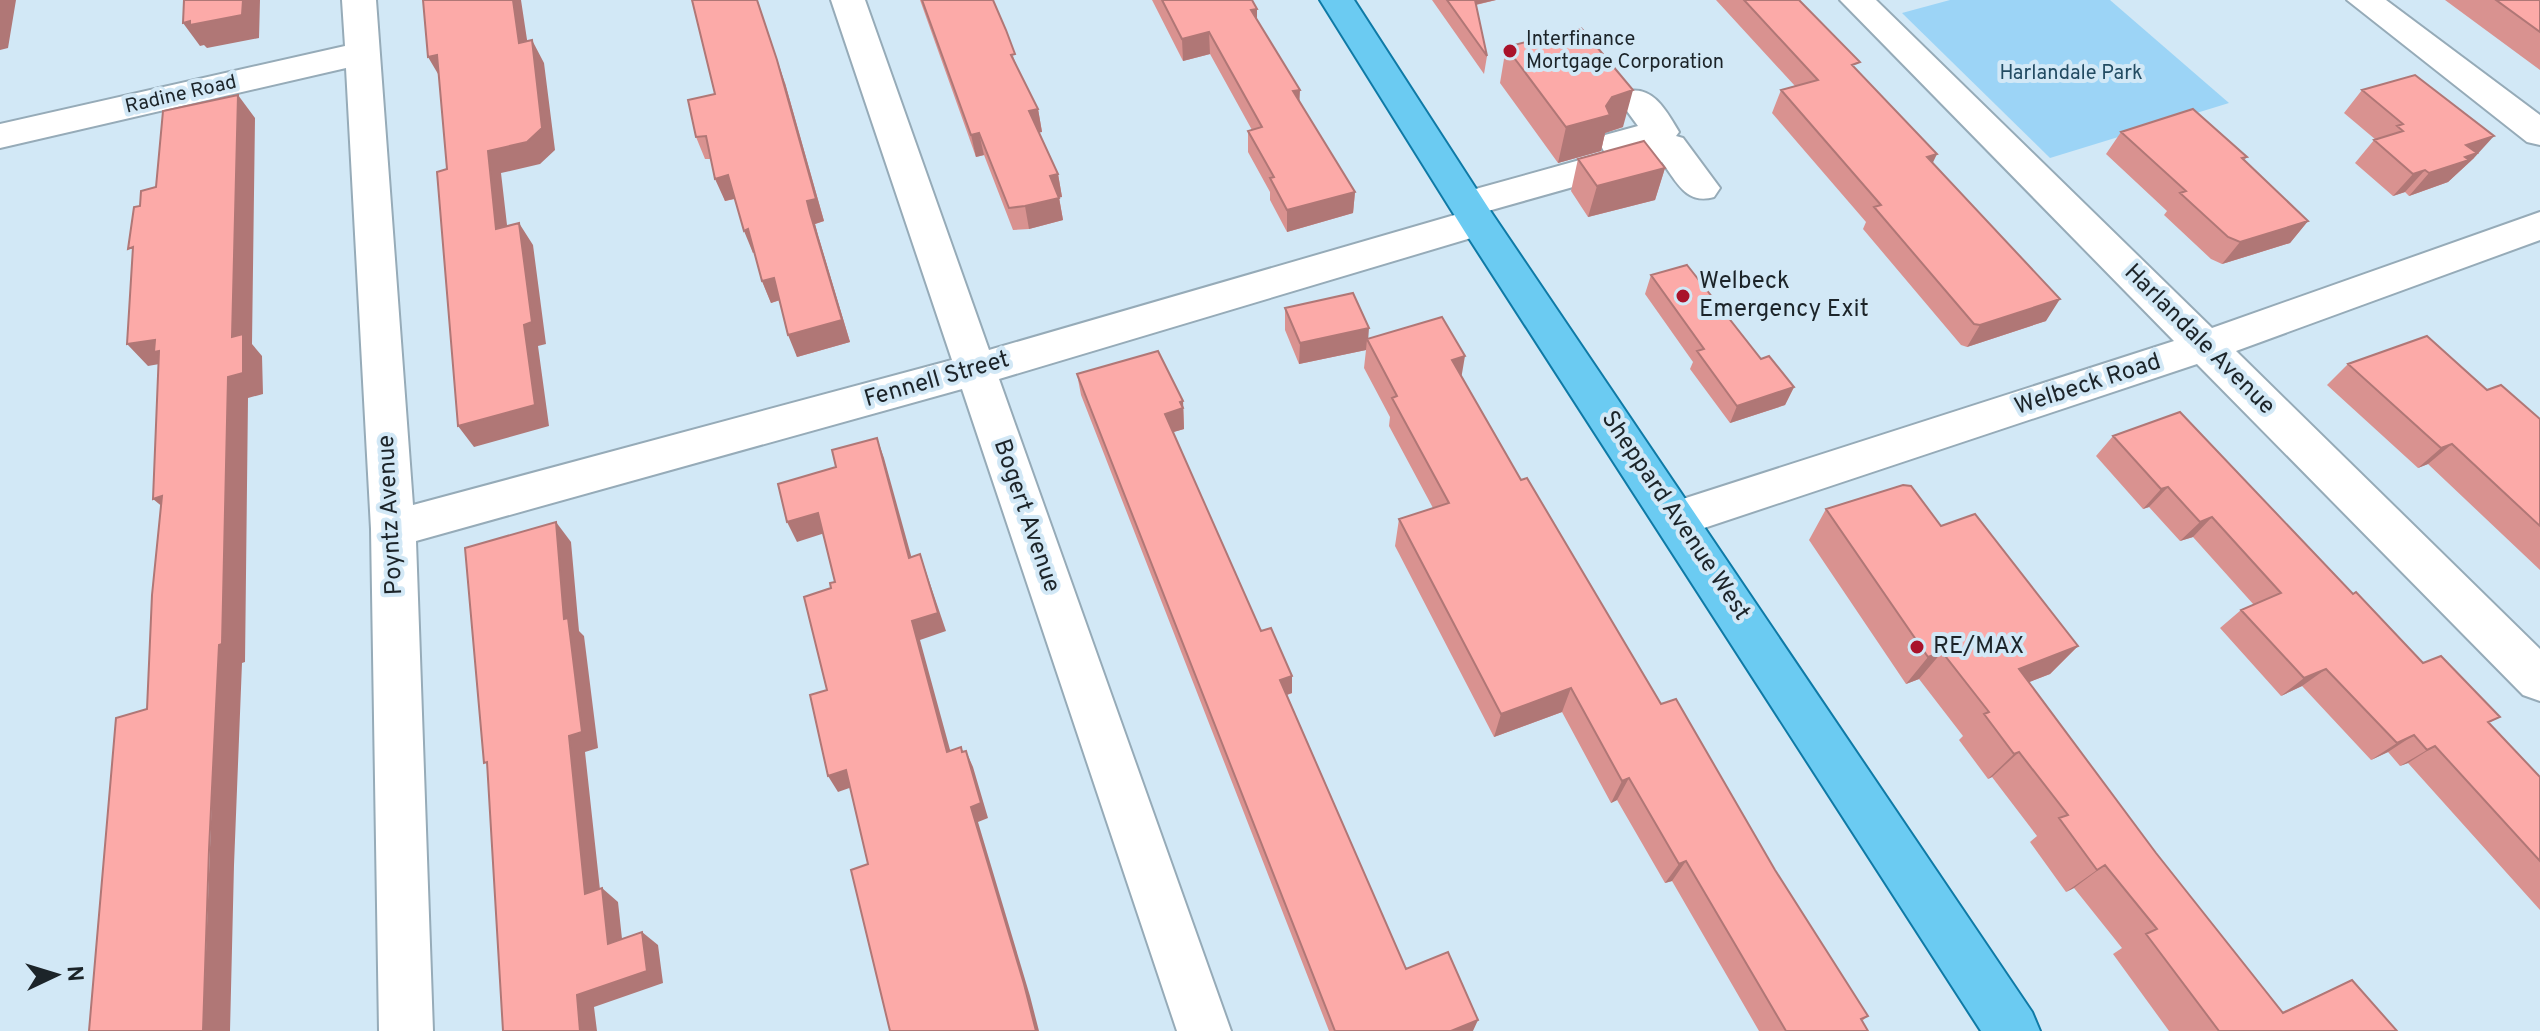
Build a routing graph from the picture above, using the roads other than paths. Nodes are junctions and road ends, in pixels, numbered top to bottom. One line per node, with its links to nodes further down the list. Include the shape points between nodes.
1 (359, 0): 6 (street, Poyntz Avenue)
2 (848, 0): 14 (street, Bogert Avenue)
3 (1337, 0): 11 (main road, Sheppard Avenue West)
4 (1857, 0): 13 (street, Harlandale Avenue)
5 (2364, 0): 8 (street)
6 (362, 53): 9 (street, Radine Road); 16 (street, Poyntz Avenue)
7 (1637, 100): 11 (street, via 1661,132)
8 (2540, 133)
9 (0, 136)
10 (1701, 188): 11 (street, via 1670,147)
11 (1467, 205): 14 (street, Fennell Street); 15 (main road, Sheppard Avenue West)
12 (2540, 226): 13 (street, Welbeck Road)
13 (2206, 346): 15 (street, Welbeck Road); 17 (street, Harlandale Avenue)
14 (975, 370): 16 (street, Fennell Street); 19 (street, Bogert Avenue)
15 (1677, 519): 20 (main road, Sheppard Avenue West)
16 (393, 529): 18 (street, Poyntz Avenue)
17 (2540, 680)
18 (406, 1031)
19 (1204, 1031)
20 (2013, 1031)

